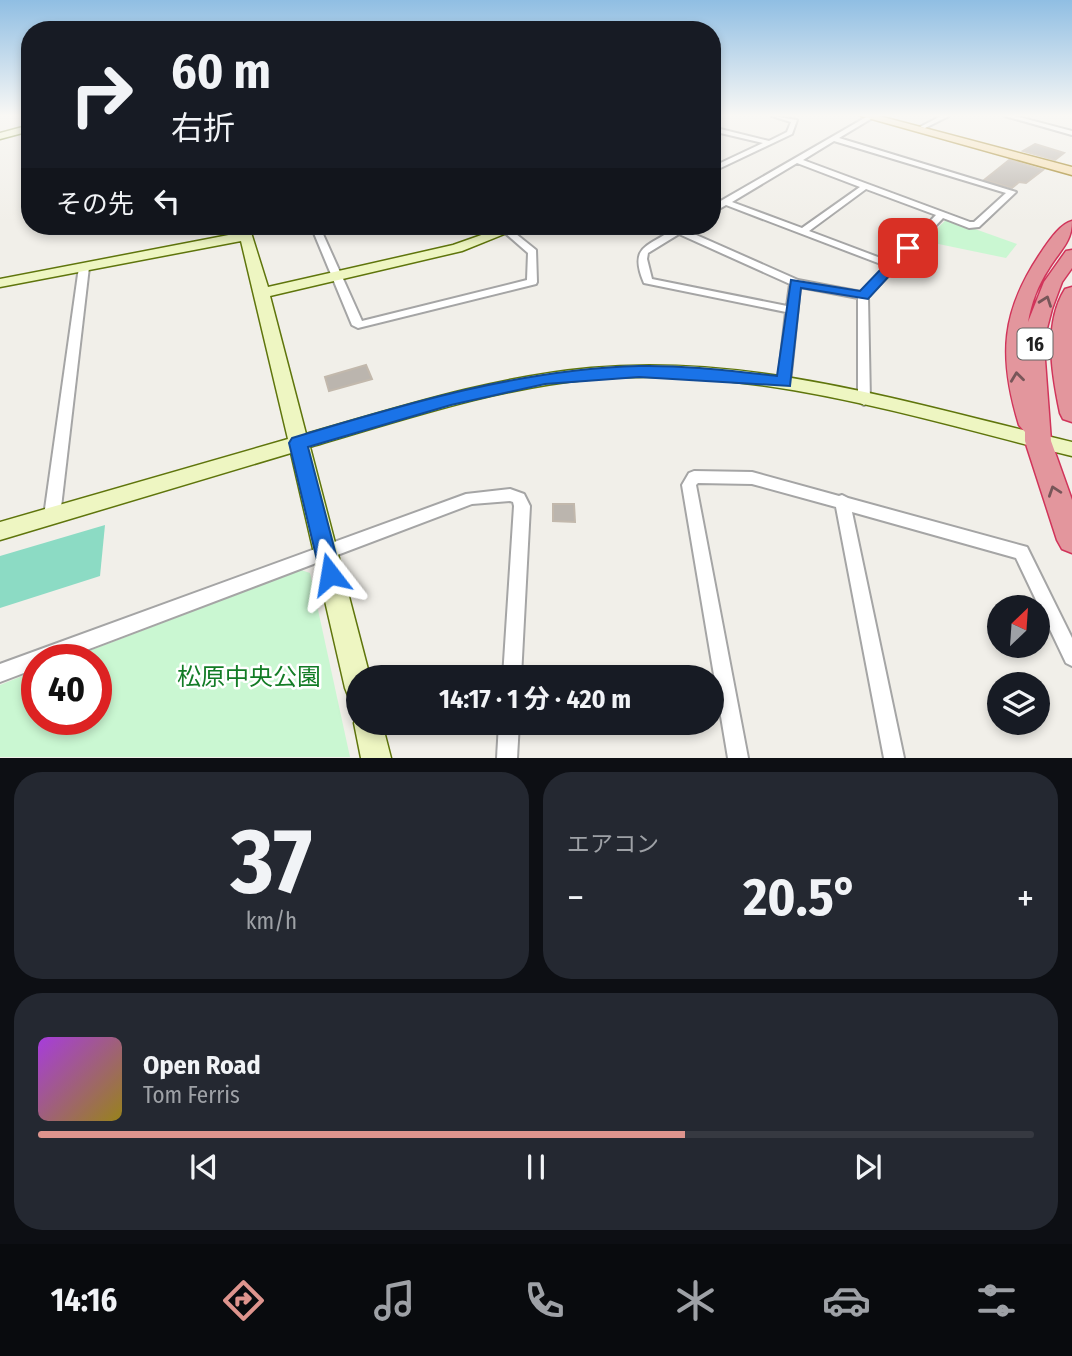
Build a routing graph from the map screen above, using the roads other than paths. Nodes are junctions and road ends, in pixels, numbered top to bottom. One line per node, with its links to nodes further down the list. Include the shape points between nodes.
1 (752, 151): 7 (street)
2 (813, 151): 6 (street)
3 (876, 151): 12 (street, via 1012,192 976,225)
4 (1006, 151): 8 (main road)
5 (1009, 151): 8 (main road)
6 (797, 161): 9 (street); 10 (street)
7 (721, 166)
8 (1072, 169)
9 (866, 186): 12 (street); 14 (street)
10 (725, 202): 11 (street); 14 (street)
11 (721, 204)
12 (941, 215): 23 (street)
13 (1072, 226): 35 (highway, one-way to 13, via 1019,394 1016,320 1032,279)
14 (802, 232): 23 (street)
15 (226, 235): 24 (street)
16 (245, 235): 28 (street)
17 (318, 235): 25 (street)
18 (489, 235): 25 (street, via 457,248)
19 (516, 235): 25 (street, via 533,252 532,282 358,325)
20 (671, 235): 31 (street, via 644,252 648,281)
21 (696, 235): 27 (street)
22 (1072, 255): 35 (highway, 16, one-way to 22, via 1036,332 1053,282)
23 (891, 265): 30 (street)
24 (84, 267): 26 (street); 39 (street)
25 (335, 275): 28 (street)
26 (0, 283)
27 (795, 283): 30 (street); 31 (street)
28 (262, 293): 36 (street)
29 (1072, 293): 34 (highway, 16, via 1062,332 1062,372)
30 (863, 296): 33 (street)
31 (792, 310): 32 (street)
32 (784, 383): 33 (street); 36 (street, via 639,371 545,379 450,399)
33 (864, 401): 35 (street)
34 (1072, 413)
35 (1038, 441): 37 (street); 41 (highway, 16, one-way to 35)
36 (298, 443): 39 (street); 42 (street)
37 (1072, 449)
38 (842, 501): 43 (street, via 1021,552); 51 (street, via 752,478 690,480); 52 (street)
39 (52, 516): 40 (street)
40 (0, 531)
41 (1072, 540)
42 (324, 552): 44 (street); 45 (street, via 471,498 519,498); 46 (street)
43 (1072, 657)
44 (353, 665)
45 (513, 665)
46 (0, 673)
47 (371, 735): 49 (street)
48 (508, 735): 50 (street)
49 (376, 758)
50 (507, 758)
51 (738, 758)
52 (894, 758)

